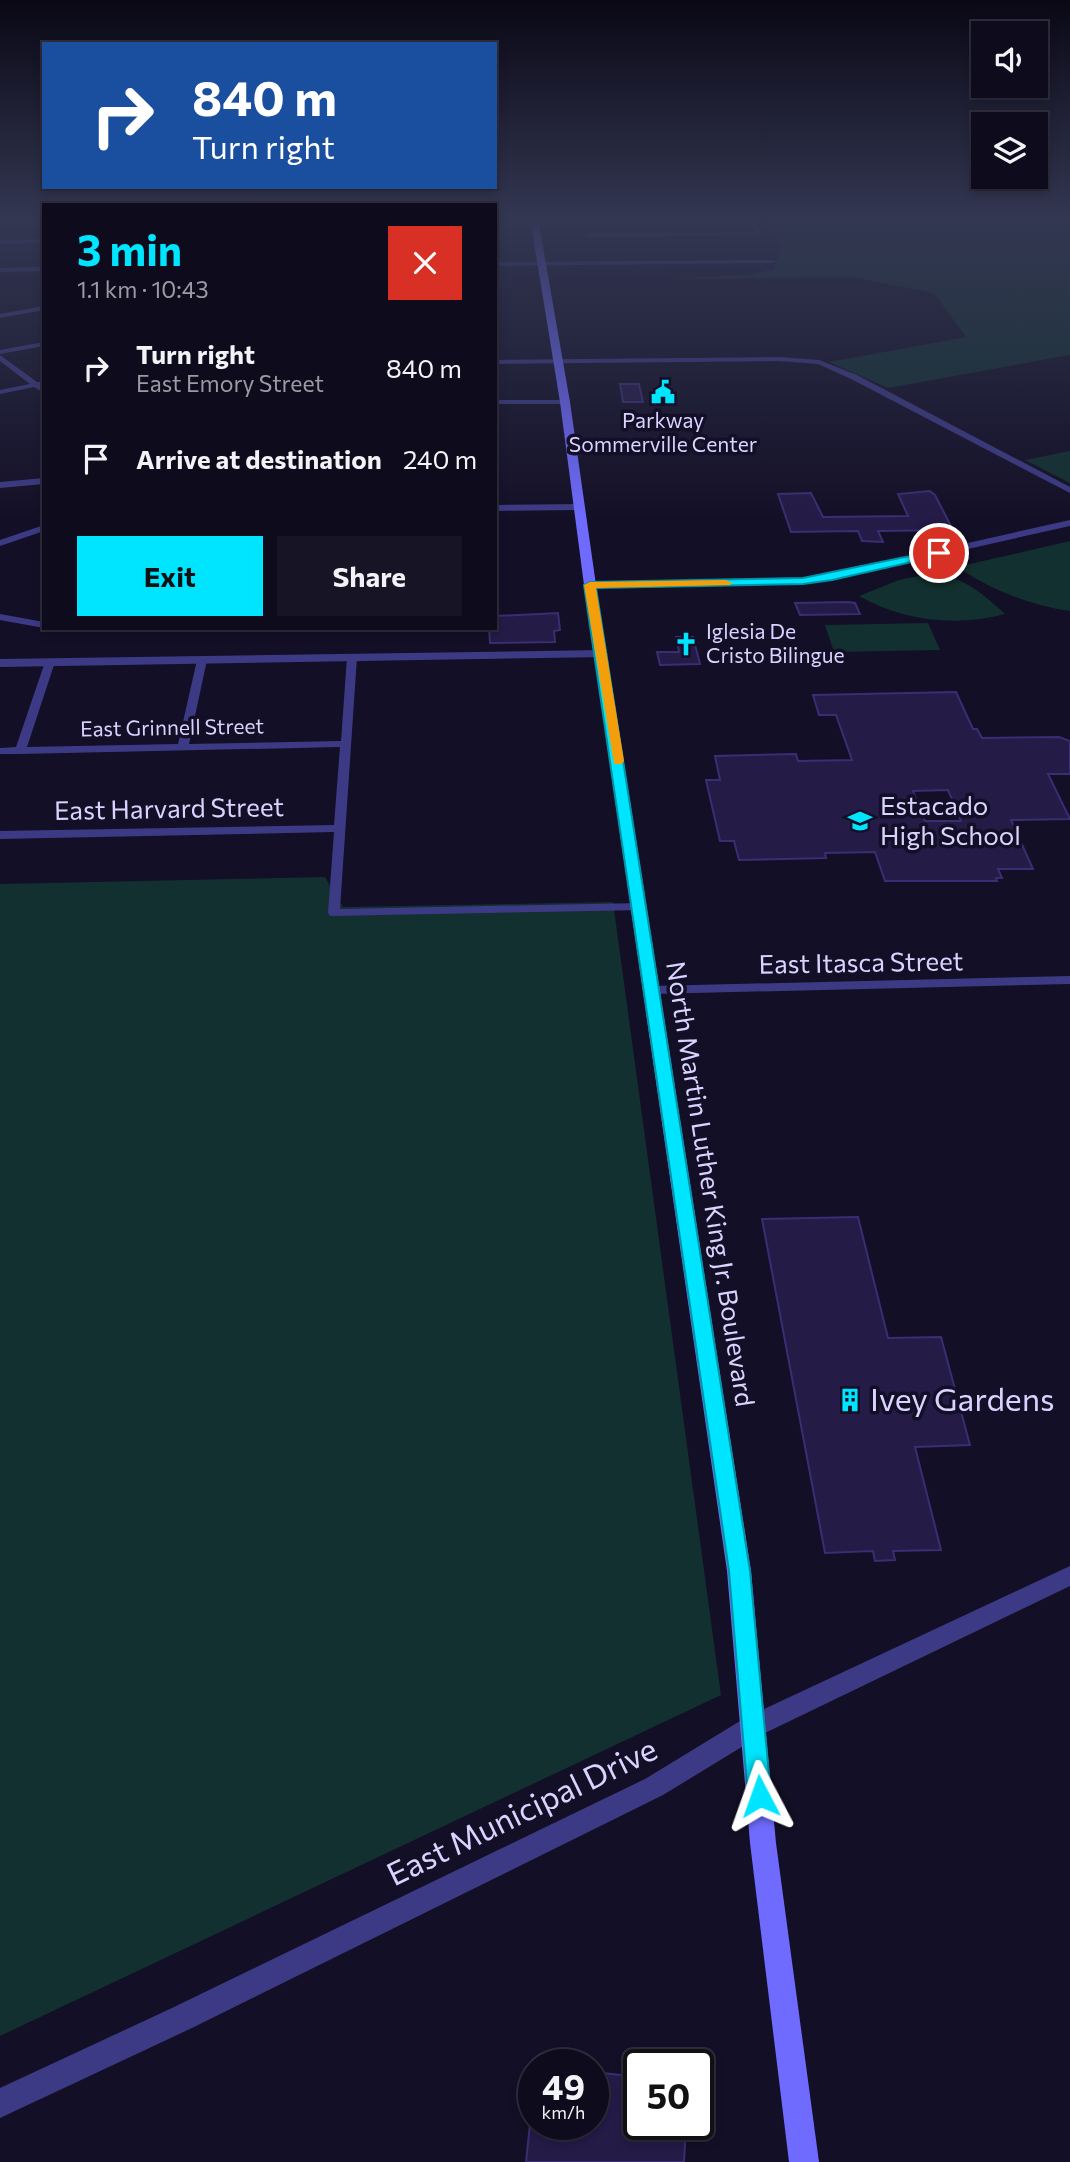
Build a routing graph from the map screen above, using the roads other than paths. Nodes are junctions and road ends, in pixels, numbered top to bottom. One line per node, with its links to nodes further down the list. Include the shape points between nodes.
1 (551, 319): 6 (main road, North Martin Luther King Jr. Boulevard)
2 (42, 344): 3 (street)
3 (0, 352)
4 (0, 357): 7 (street)
5 (497, 362): 6 (street)
6 (558, 362): 10 (main road, North Martin Luther King Jr. Boulevard); 13 (street, via 792,360 829,365)
7 (40, 384): 8 (street)
8 (0, 391)
9 (497, 402): 10 (street)
10 (565, 402): 15 (main road, North Martin Luther King Jr. Boulevard)
11 (42, 481): 12 (street)
12 (0, 485)
13 (1070, 490)
14 (497, 503): 15 (street)
15 (580, 504): 16 (street); 20 (main road, North Martin Luther King Jr. Boulevard)
16 (497, 508)
17 (1070, 523): 20 (street, via 816,580)
18 (42, 529): 19 (street)
19 (0, 544)
20 (590, 585): 23 (main road, North Martin Luther King Jr. Boulevard)
21 (0, 617): 22 (street)
22 (42, 625)
23 (602, 654): 24 (street); 34 (main road, North Martin Luther King Jr. Boulevard)
24 (352, 657): 25 (street); 28 (street)
25 (202, 660): 26 (street); 29 (street)
26 (50, 662): 27 (street); 31 (street)
27 (0, 663)
28 (346, 744): 29 (street, East Grinnell Street); 32 (street)
29 (183, 747): 31 (street, East Grinnell Street)
30 (0, 751): 31 (street, East Grinnell Street)
31 (20, 751)
32 (339, 828): 33 (street, East Harvard Street); 34 (street, via 334,912)
33 (0, 835)
34 (640, 907): 36 (main road, North Martin Luther King Jr. Boulevard)
35 (1070, 980): 36 (street, East Itasca Street)
36 (653, 990): 38 (main road, North Martin Luther King Jr. Boulevard, via 739,1571)
37 (1070, 1575): 38 (street, East Municipal Drive)
38 (754, 1726): 39 (street, East Municipal Drive, via 654,1787); 40 (main road, North Martin Luther King Jr. Boulevard, via 763,1843)
39 (0, 2103)
40 (804, 2162)

